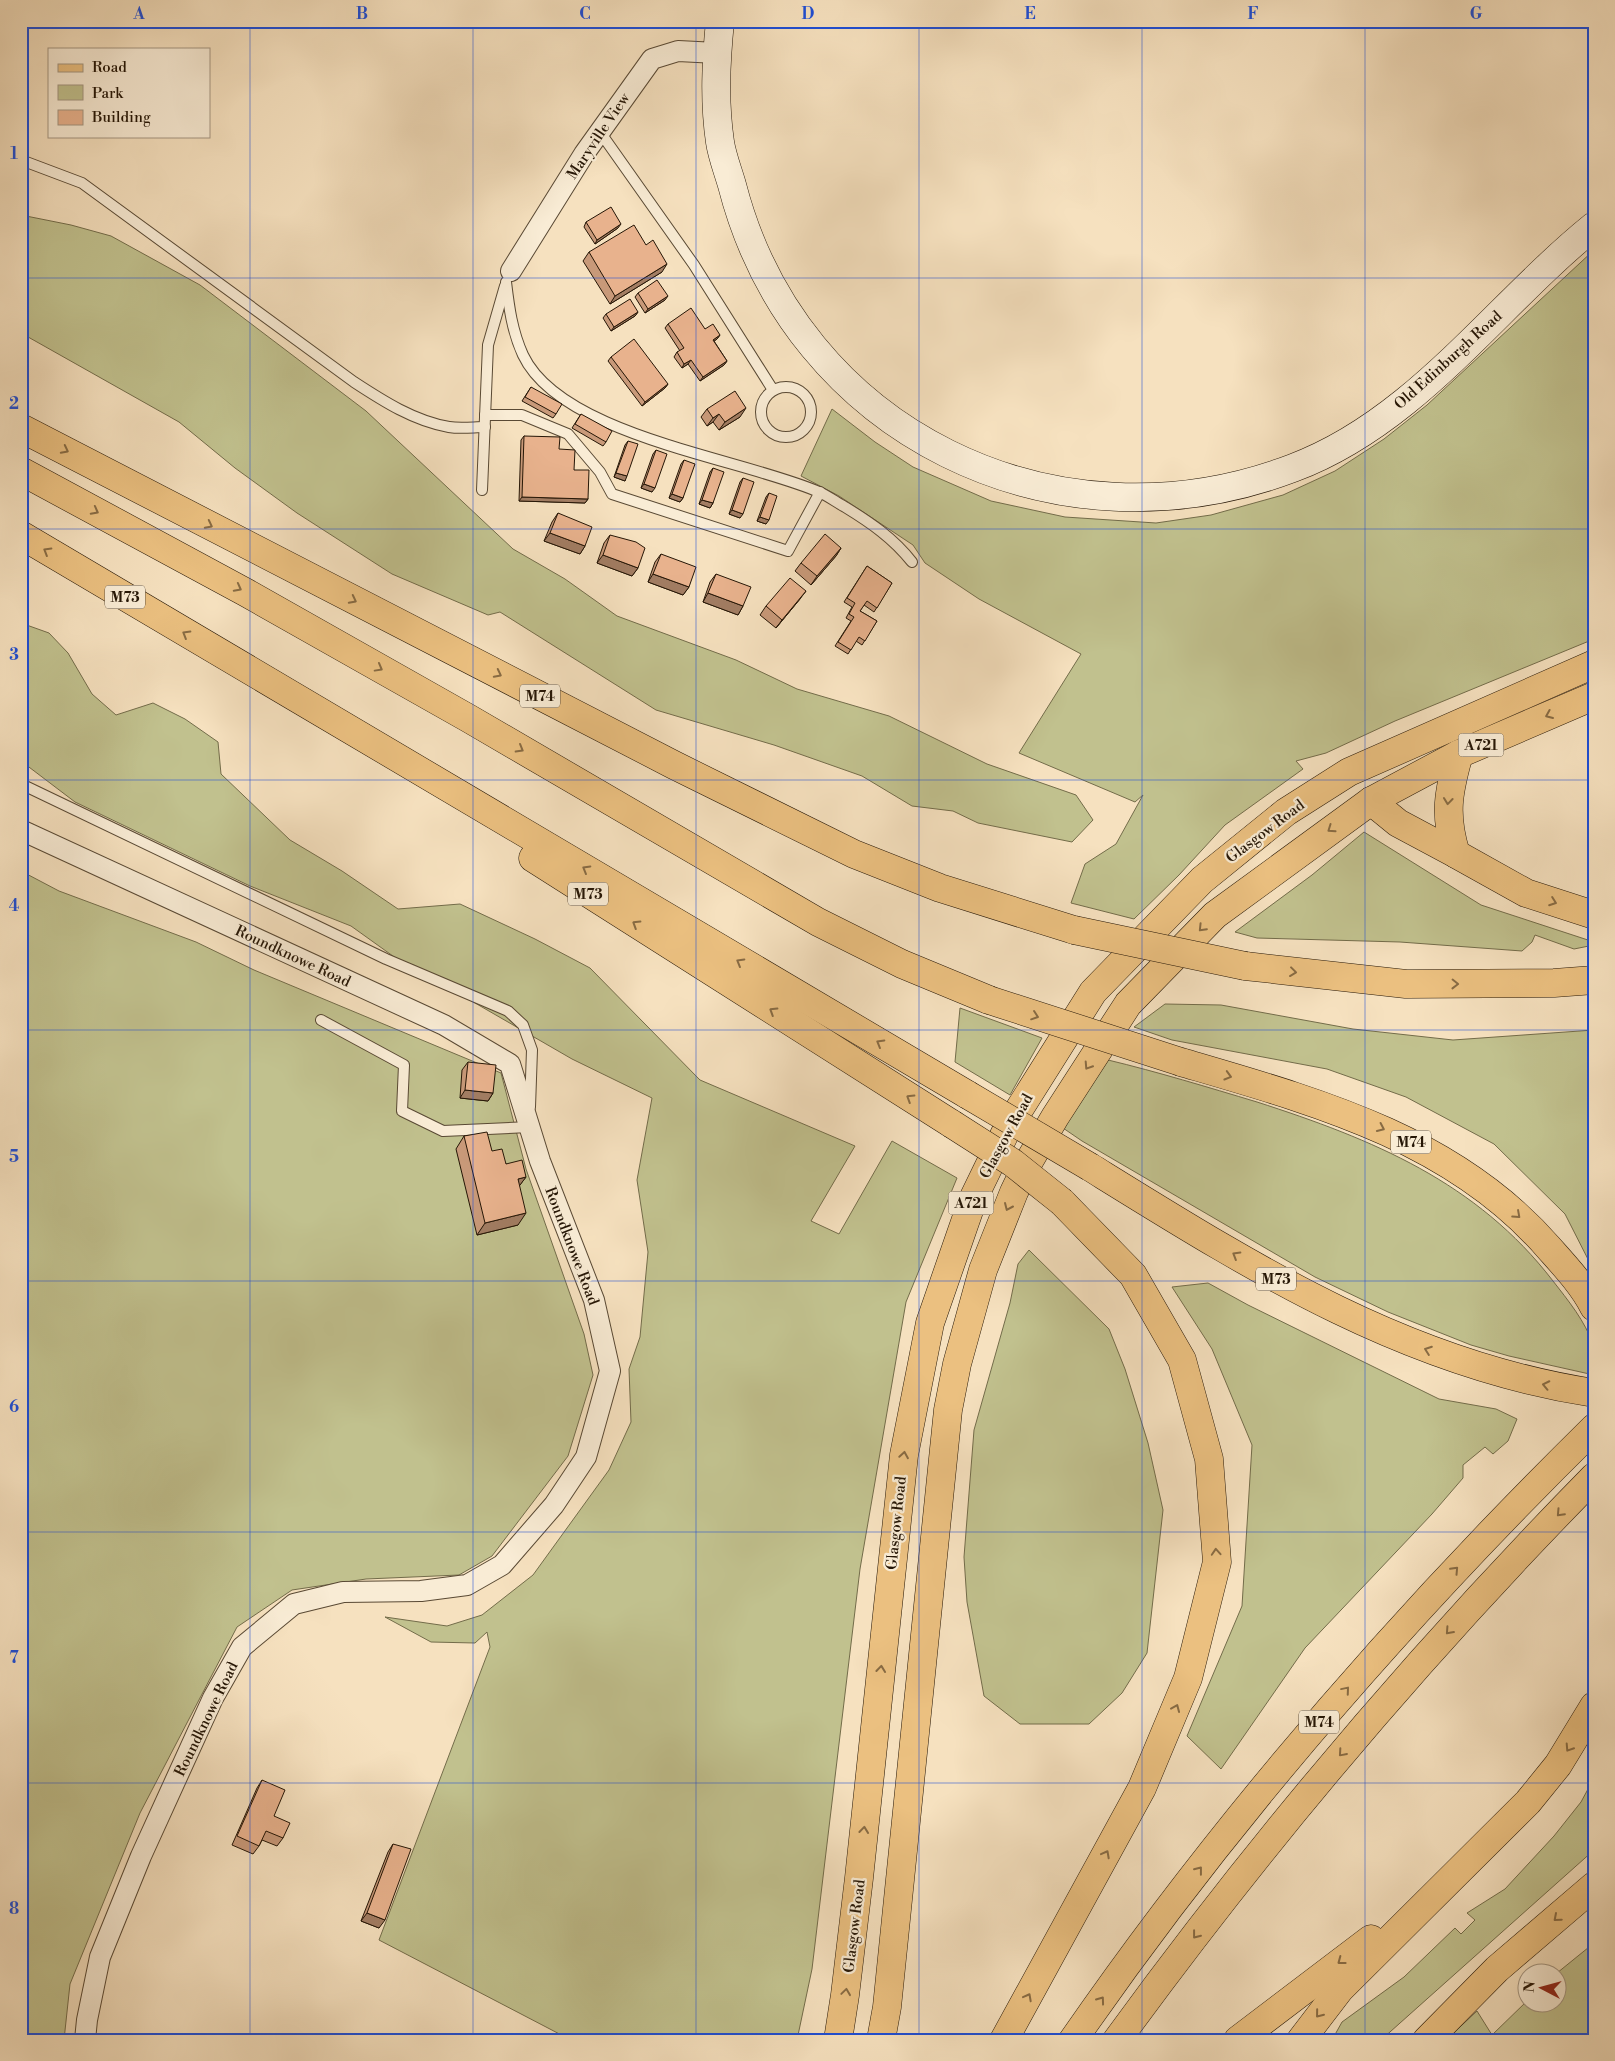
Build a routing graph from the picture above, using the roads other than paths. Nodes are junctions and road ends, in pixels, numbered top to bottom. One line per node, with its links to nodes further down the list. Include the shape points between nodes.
1 (720, 21): 2 (main road, Old Edinburgh Road)
2 (717, 53): 3 (street, Maryville View, via 678,50 652,58); 5 (main road, Old Edinburgh Road, via 716,89 721,145 748,237 786,310 812,345 855,390 903,429 959,460 1046,488 1105,497 1192,495 1263,479 1320,456 1391,411 1435,375)
3 (600, 132): 6 (street, Maryville View); 7 (lane, via 694,265)
4 (21, 160): 9 (lane, via 82,183 390,405 418,418 450,427)
5 (1594, 226)
6 (508, 276): 8 (lane, via 488,345); 13 (lane, via 511,322 524,356 546,386 576,407 611,426)
7 (774, 390): 7 (lane, via 761,408 764,425 777,436 791,437 799,433 810,419 810,405 806,397 794,389)
8 (486, 415): 9 (lane); 13 (lane, via 522,414 568,434 600,472 612,494 788,551)
9 (485, 427): 12 (lane)
10 (21, 428): 26 (main road, M74, one-way to 26, bridge, via 674,765 854,854 940,888 1074,930 1245,966 1406,984)
11 (21, 471): 29 (main road, M74, one-way to 29, bridge, via 468,718 818,922 902,964 989,1000 1369,1122 1442,1160 1487,1189 1537,1234)
12 (482, 490)
13 (820, 492): 15 (lane, via 881,529)
14 (21, 535): 16 (main road, M73, one-way to 14)
15 (912, 562)
16 (228, 659): 30 (main road, M73, one-way to 16, bridge, via 1524,1380 1474,1366 1340,1313 1277,1280); 39 (main road, M73, one-way to 16, bridge, via 1142,1788 1188,1678 1216,1562 1209,1459 1182,1360 1133,1275 1062,1202 1013,1163 586,892)
17 (1594, 664): 24 (main road, Glasgow Road / A721, via 1349,772 1286,812)
18 (1594, 696): 19 (main road, A721, one-way to 19)
19 (1459, 754): 21 (main road, A721); 23 (main road, one-way to 23, via 1447,806)
20 (21, 784): 28 (lane, via 386,959 508,1011 523,1025 532,1050)
21 (1371, 801): 23 (main road, via 1398,822); 24 (main road, via 1354,788 1344,789); 38 (main road, A721, one-way to 38, via 1215,915 1128,1004 1033,1155 1003,1219 969,1315 948,1410)
22 (21, 830): 28 (street, Roundknowe Road, via 444,1025 510,1064)
23 (1456, 854): 25 (main road, one-way to 25, via 1526,893)
24 (1202, 880): 37 (main road, Glasgow Road / A721, one-way to 24, via 846,1995 904,1455 930,1323 973,1199 1008,1126 1094,992)
25 (1594, 915)
26 (1594, 980)
27 (321, 1020): 28 (lane, via 404,1065 402,1111 443,1131)
28 (529, 1127): 36 (street, Roundknowe Road, via 594,1300 610,1371 586,1457 554,1505 502,1565 467,1585 420,1591 343,1592 294,1604 242,1647 213,1698 141,1856 100,1957)
29 (1593, 1305)
30 (1594, 1393)
31 (1594, 1428): 40 (main road, M74, one-way to 31, via 1185,1888 1278,1770 1372,1659 1517,1504)
32 (1594, 1477): 41 (main road, M74, one-way to 41, via 1451,1629 1308,1792)
33 (1594, 1706): 34 (main road, one-way to 34, via 1546,1780)
34 (1474, 1854): 42 (main road, one-way to 42, via 1361,1947); 43 (main road, one-way to 43, via 1340,1989)
35 (1594, 1886): 44 (main road, one-way to 44, via 1497,1969)
36 (86, 2040)
37 (838, 2040)
38 (881, 2040)
39 (1004, 2040)
40 (1073, 2040)
41 (1116, 2040)
42 (1238, 2040)
43 (1301, 2040)
44 (1427, 2040)

